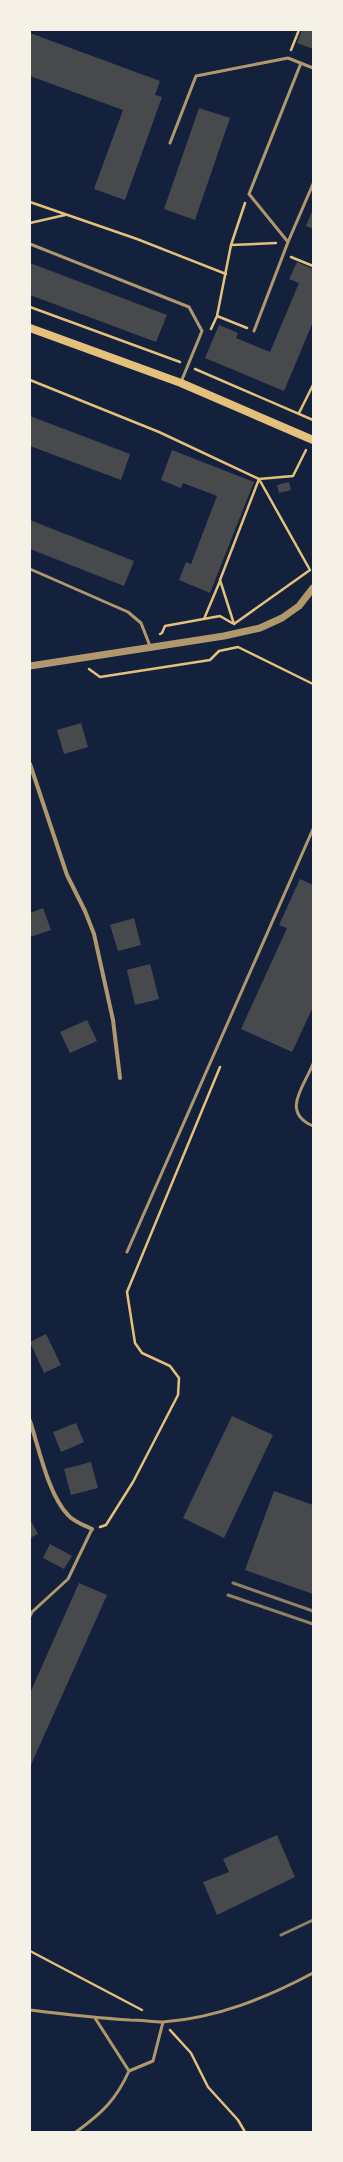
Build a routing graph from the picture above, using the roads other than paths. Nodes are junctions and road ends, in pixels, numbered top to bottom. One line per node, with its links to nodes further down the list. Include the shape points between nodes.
1 (301, 64): 2 (lane); 3 (lane, via 288,58 196,76); 5 (lane, via 248,194)
2 (313, 68)
3 (170, 143)
4 (313, 184): 5 (lane)
5 (288, 242): 8 (lane)
6 (30, 244): 9 (lane, via 189,307 202,331)
7 (30, 328): 9 (main road)
8 (254, 331)
9 (181, 383): 10 (main road)
10 (313, 440)
11 (30, 569): 13 (lane, via 128,612 140,623)
12 (312, 590): 13 (street, via 299,606 282,618 260,628 224,636)
13 (150, 646): 14 (street)
14 (30, 666)
15 (30, 764): 18 (street, via 67,875 94,934 113,1020)
16 (313, 830): 20 (lane)
17 (313, 1064): 19 (lane, via 296,1103 296,1111 299,1118)
18 (120, 1078)
19 (313, 1126)
20 (127, 1252)
21 (30, 1421): 22 (street, via 56,1496 67,1515)
22 (92, 1529): 23 (lane, via 68,1579)
23 (31, 1613)
24 (313, 1973): 27 (lane, via 245,2005 206,2016)
25 (30, 2010): 26 (lane)
26 (95, 2018): 27 (lane); 28 (lane)
27 (163, 2022): 28 (lane, via 153,2061)
28 (129, 2071): 29 (lane, via 121,2090 100,2115)
29 (76, 2132)

